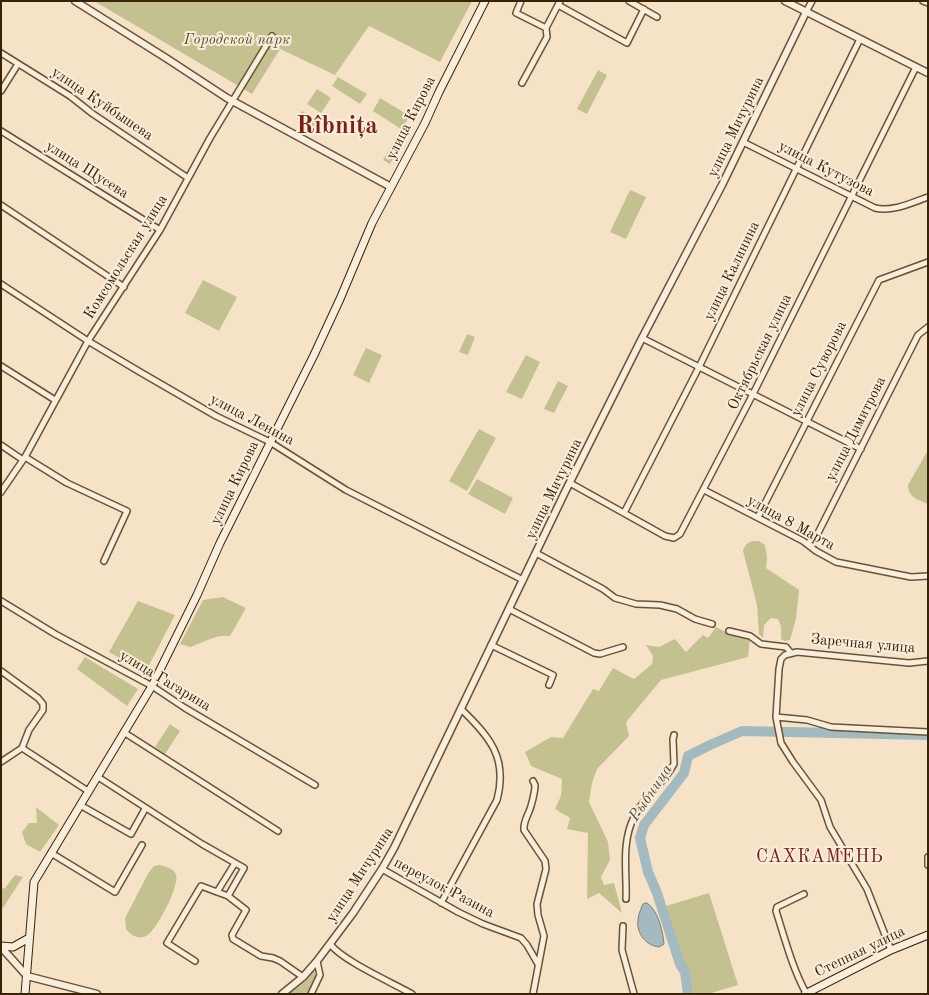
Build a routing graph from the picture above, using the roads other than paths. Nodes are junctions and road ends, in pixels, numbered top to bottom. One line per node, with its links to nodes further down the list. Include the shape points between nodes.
1 (75, 1): 22 (street)
2 (485, 1): 27 (main road, улица Кирова)
3 (521, 1): 13 (street, via 516,13)
4 (629, 1): 10 (street)
5 (784, 1): 11 (street)
6 (812, 1): 11 (street, улица Мичурина)
7 (924, 1): 9 (street)
8 (559, 3): 10 (street, via 627,43); 13 (street)
9 (928, 3)
10 (644, 9): 12 (street)
11 (806, 12): 15 (street); 24 (street, улица Мичурина)
12 (657, 17)
13 (546, 28): 20 (street, via 547,37)
14 (272, 36): 22 (street, Комсомольская улица)
15 (860, 39): 18 (street); 25 (street, улица Калинина)
16 (1, 53): 17 (street, улица Куйбышева)
17 (18, 64): 21 (street); 26 (street, улица Куйбышева)
18 (916, 67): 19 (street); 28 (street, Октябрьская улица)
19 (928, 73)
20 (522, 82)
21 (1, 91)
22 (232, 101): 26 (street, Комсомольская улица); 27 (street)
23 (1, 131): 31 (street, улица Щусева)
24 (743, 142): 25 (street, улица Кутузова); 36 (street, улица Мичурина)
25 (797, 168): 28 (street, улица Кутузова); 39 (street, улица Калинина)
26 (188, 178): 31 (street, Комсомольская улица)
27 (391, 187): 43 (main road, улица Кирова)
28 (851, 196): 29 (street, улица Кутузова, via 885,210); 40 (street, Октябрьская улица)
29 (928, 197)
30 (1, 205): 34 (street)
31 (160, 230): 34 (street, Комсомольская улица)
32 (928, 262): 42 (street, улица Суворова, via 879,280)
33 (1, 284): 37 (street, улица Ленина)
34 (124, 287): 37 (street, Комсомольская улица)
35 (928, 327): 45 (street, улица Димитрова, via 918,335)
36 (642, 338): 39 (street); 47 (street, улица Мичурина)
37 (88, 341): 41 (street, Комсомольская улица); 43 (street, улица Ленина, via 216,416)
38 (1, 366): 41 (street)
39 (699, 367): 40 (street); 50 (street, улица Калинина)
40 (753, 394): 42 (street); 48 (street, Октябрьская улица)
41 (55, 400): 46 (street, Комсомольская улица)
42 (807, 421): 45 (street); 51 (street, улица Суворова)
43 (270, 442): 56 (street, улица Ленина, via 346,490); 67 (main road, улица Кирова)
44 (1, 445): 46 (street)
45 (860, 449): 52 (street, улица Димитрова, via 816,535)
46 (24, 458): 49 (street, Комсомольская улица); 54 (street, via 67,483 127,511)
47 (570, 483): 50 (street, Октябрьская улица); 53 (street, улица Мичурина)
48 (704, 490): 50 (street, Октябрьская улица, via 676,538 665,536); 51 (street, улица 8 Марта)
49 (1, 492)
50 (624, 513)
51 (758, 517): 52 (street, улица 8 Марта)
52 (808, 544): 55 (street, улица 8 Марта, via 836,562 911,577)
53 (536, 553): 56 (street, улица Мичурина); 59 (street, via 615,598 677,609)
54 (104, 561)
55 (928, 576)
56 (523, 580): 58 (street, улица Мичурина)
57 (1, 600): 67 (street, улица Гагарина, via 55,634)
58 (509, 609): 61 (street, улица Мичурина); 62 (street, via 594,653)
59 (712, 624)
60 (730, 631): 63 (street, Заречная улица, via 750,636 761,644 786,647)
61 (491, 645): 66 (street, via 553,675); 68 (street, улица Мичурина)
62 (623, 646)
63 (794, 652): 64 (street, Заречная улица, via 910,663); 69 (street, via 781,660)
64 (928, 661)
65 (1, 671): 73 (street, via 43,704 43,710 29,730)
66 (549, 685)
67 (152, 686): 71 (main road, улица Кирова); 77 (street, улица Гагарина)
68 (461, 709): 87 (street, улица Мичурина); 92 (street, via 486,734 493,747 501,785 498,800)
69 (776, 720): 70 (street, via 807,720 830,727); 98 (street, via 781,743 821,800 830,827 867,889)
70 (928, 732)
71 (125, 733): 75 (main road, улица Кирова); 81 (street)
72 (674, 735): 91 (street, via 674,764 634,817 629,830)
73 (22, 748): 74 (street); 78 (street)
74 (1, 762)
75 (98, 777): 78 (main road, улица Кирова); 80 (street)
76 (533, 781): 101 (street, via 534,793 524,830 545,861 546,869 537,904 544,936)
77 (315, 785)
78 (88, 791): 79 (main road, улица Кирова)
79 (80, 804): 80 (street, via 131,834); 83 (main road, улица Кирова)
80 (145, 809): 85 (street)
81 (278, 831)
82 (142, 845): 83 (street, via 115,892)
83 (51, 853): 95 (main road, улица Кирова, via 34,882)
84 (928, 857): 86 (street)
85 (234, 863): 88 (street); 90 (street, via 244,868)
86 (928, 865)
87 (382, 870): 92 (street, переулок Разина); 96 (street, улица Мичурина)
88 (217, 892): 90 (street); 99 (street, via 201,886 167,943)
89 (804, 894): 111 (street, via 777,907 776,911)
90 (228, 896): 103 (street, via 246,910 232,934 233,939 261,956 280,961)
91 (626, 899)
92 (441, 903): 101 (street, переулок Разина, via 521,938)
93 (623, 926): 110 (street, via 622,950)
94 (928, 935): 98 (main road, Степная улица)
95 (29, 938): 97 (main road, via 13,946); 102 (main road, улица Кирова)
96 (330, 944): 100 (street, улица Мичурина); 108 (street, via 350,960)
97 (1, 946): 102 (street)
98 (891, 950): 111 (main road, Степная улица)
99 (195, 961)
100 (317, 961): 103 (street, улица Мичурина); 107 (street, via 320,974)
101 (538, 964): 109 (street)
102 (27, 976): 104 (main road, улица Кирова); 105 (street)
103 (303, 977): 106 (street, улица Мичурина)
104 (25, 994)
105 (97, 994)
106 (282, 994)
107 (311, 994)
108 (412, 994)
109 (533, 994)
110 (634, 994)
111 (805, 994)

